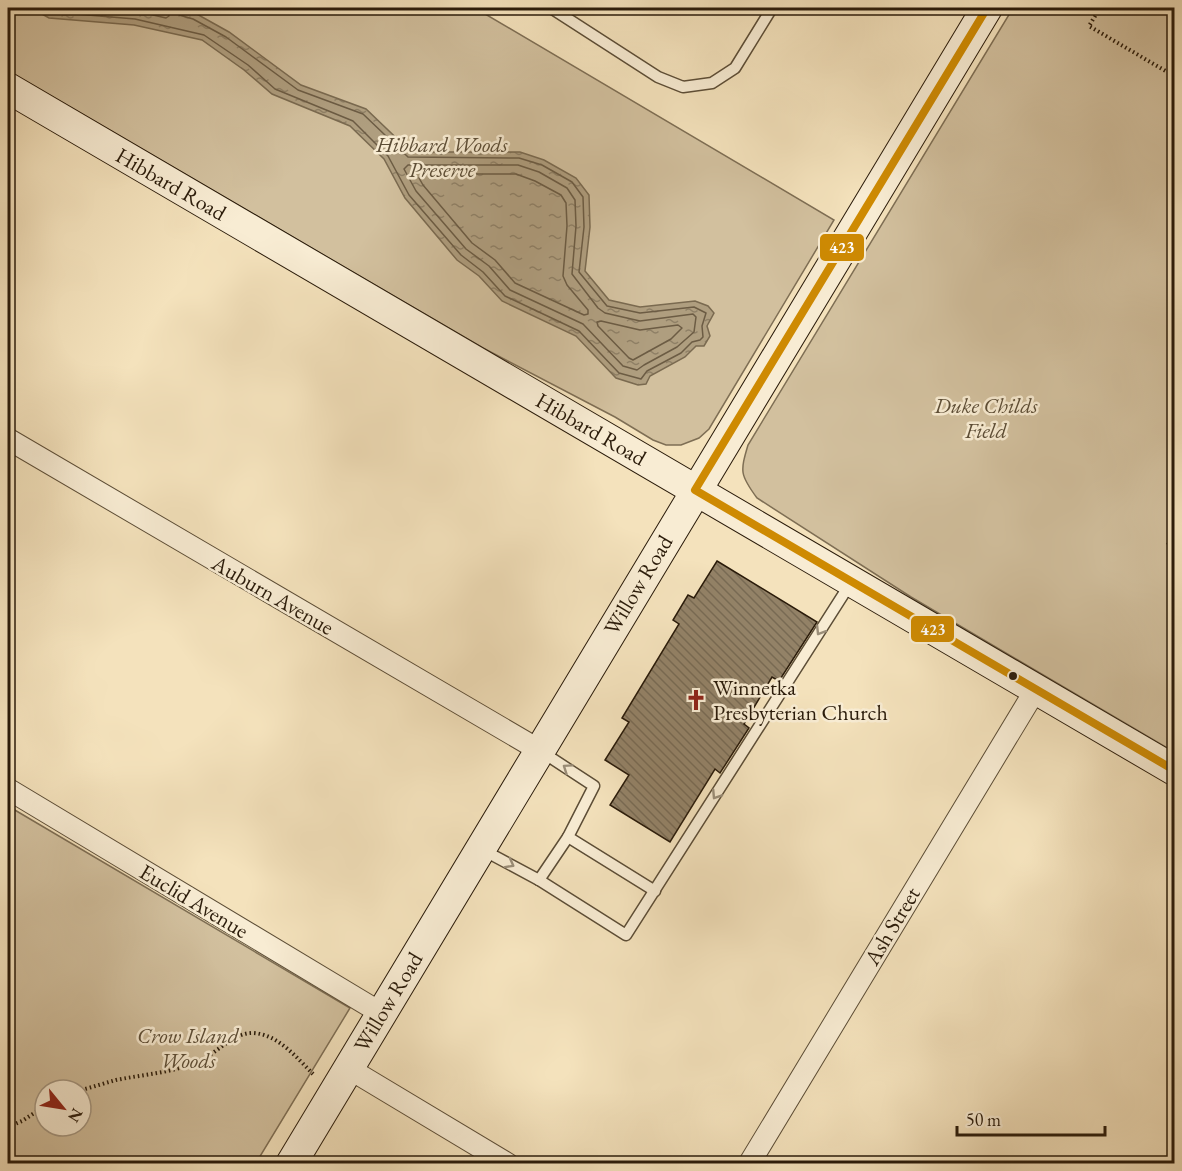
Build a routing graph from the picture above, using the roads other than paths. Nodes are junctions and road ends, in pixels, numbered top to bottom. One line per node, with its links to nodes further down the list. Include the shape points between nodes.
1 (551, 8): 2 (lane, via 658,77 683,87 712,83 735,68)
2 (772, 8)
3 (987, 8): 6 (main road, Willow Road)
4 (8, 88): 6 (main road, Hibbard Road)
5 (8, 439): 9 (street, Auburn Avenue)
6 (695, 490): 7 (main road, Hibbard Road); 9 (main road, Willow Road)
7 (851, 581): 8 (main road, Hibbard Road); 15 (lane, one-way to 15)
8 (1036, 689): 10 (main road, Hibbard Road); 20 (street, Ash Street)
9 (539, 750): 12 (lane, one-way to 9, via 594,786); 13 (main road, Willow Road)
10 (1174, 770)
11 (8, 789): 16 (street, Euclid Avenue)
12 (568, 837): 14 (lane); 15 (lane)
13 (480, 848): 14 (lane, one-way to 14); 16 (main road, Willow Road)
14 (539, 880): 15 (lane, via 626,935)
15 (655, 891)
16 (381, 1013): 17 (main road, Willow Road)
17 (348, 1068): 18 (main road, Willow Road); 19 (street)
18 (291, 1164)
19 (508, 1164)
20 (749, 1164)

